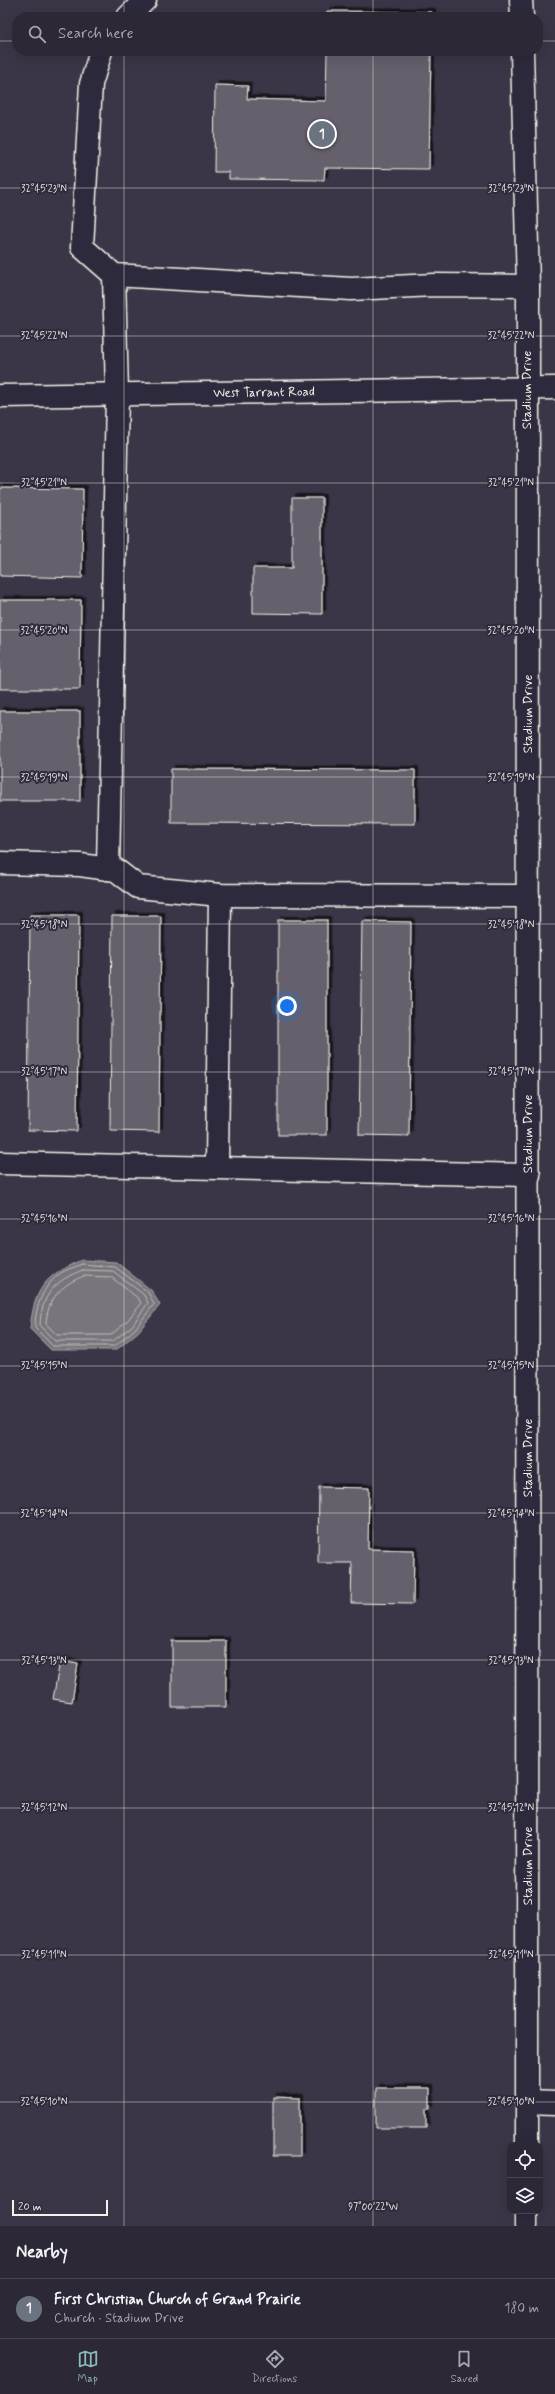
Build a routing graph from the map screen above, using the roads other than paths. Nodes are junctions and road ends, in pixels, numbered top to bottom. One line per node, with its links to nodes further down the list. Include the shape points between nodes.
1 (145, 0): 3 (street)
2 (521, 0): 4 (street)
3 (133, 12)
4 (522, 12)
5 (100, 56): 7 (street, via 92,84 82,247)
6 (522, 56): 8 (street, Stadium Drive)
7 (114, 275): 8 (street, via 351,289 434,285); 11 (street)
8 (528, 286): 9 (street, Stadium Drive)
9 (527, 388): 10 (street, West Tarrant Road); 11 (street, West Tarrant Road); 16 (street, Stadium Drive)
10 (555, 388)
11 (117, 394): 12 (street, West Tarrant Road); 14 (street)
12 (0, 396)
13 (0, 863): 14 (street, via 80,864)
14 (108, 869): 15 (street, via 116,870 138,887)
15 (220, 895): 16 (street); 18 (street)
16 (528, 896): 19 (street, Stadium Drive)
17 (0, 1163): 18 (street)
18 (217, 1167): 19 (street)
19 (528, 1174): 20 (street, Stadium Drive)
20 (527, 2102): 21 (street); 22 (street, Stadium Drive)
21 (555, 2103)
22 (527, 2142)
23 (526, 2214): 24 (street)
24 (526, 2226)

